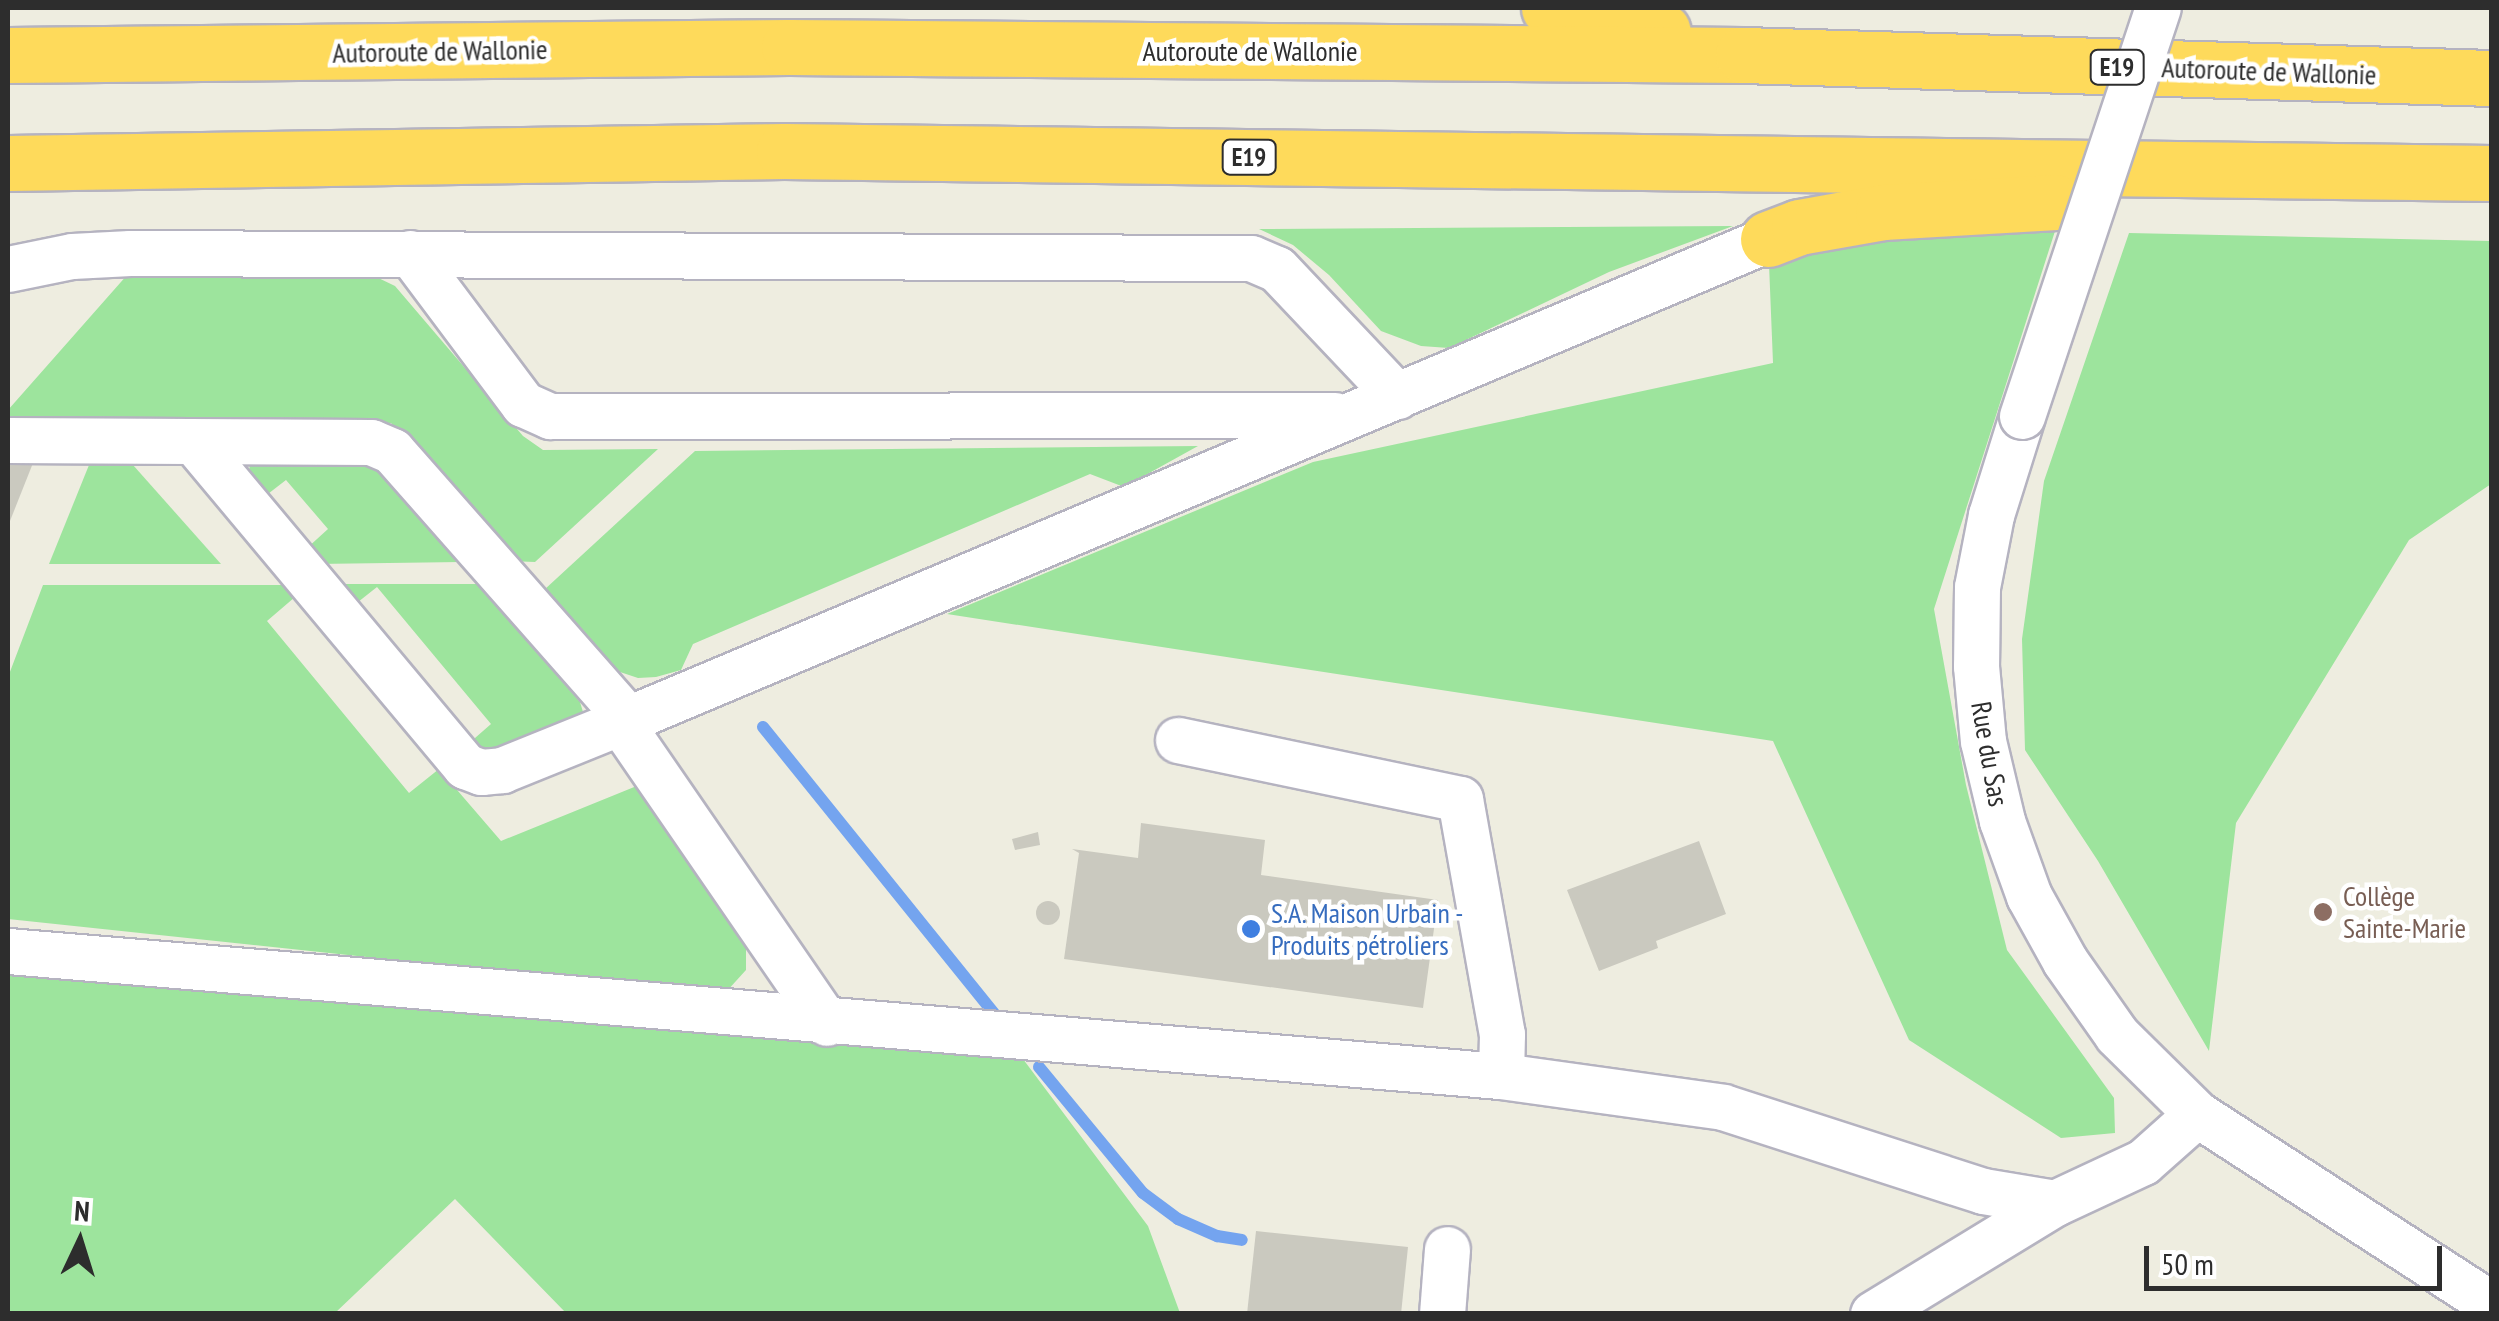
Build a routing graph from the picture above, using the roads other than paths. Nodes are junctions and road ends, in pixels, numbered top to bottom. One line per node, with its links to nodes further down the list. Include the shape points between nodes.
1 (1549, 8): 3 (highway, via 1639,24)
2 (2158, 8): 21 (street, Rue du Sas, bridge, via 1991,514 1977,587 1976,666 2002,820 2030,896 2065,961 2118,1035)
3 (1743, 55): 4 (highway, Autoroute de Wallonie / E19, via 789,46); 5 (highway, Autoroute de Wallonie / E19)
4 (8, 56)
5 (2492, 78)
6 (8, 164): 7 (highway, E19, via 784,151)
7 (2492, 172)
8 (2492, 181): 9 (highway, via 2369,194 1951,206 1833,221)
9 (1768, 239): 12 (street)
10 (410, 253): 11 (street, via 130,253); 12 (street, via 1252,258 1278,269); 13 (street, via 522,404 550,416)
11 (8, 268)
12 (1397, 396): 13 (street)
13 (1352, 415): 16 (street)
14 (8, 440): 15 (street)
15 (195, 443): 16 (street, via 371,442 392,451); 16 (street, via 465,766 502,770)
16 (624, 720): 19 (street)
17 (1178, 740): 20 (street, via 1460,799 1502,1034)
18 (8, 951): 19 (street)
19 (827, 1023): 20 (street)
20 (1501, 1076): 22 (street, via 1723,1107 1982,1191)
21 (2197, 1114): 22 (street, via 2144,1162); 24 (street, Rue du Sas)
22 (2055, 1203): 26 (street)
23 (1447, 1249): 25 (street)
24 (2492, 1305)
25 (1442, 1314)
26 (1873, 1314)

